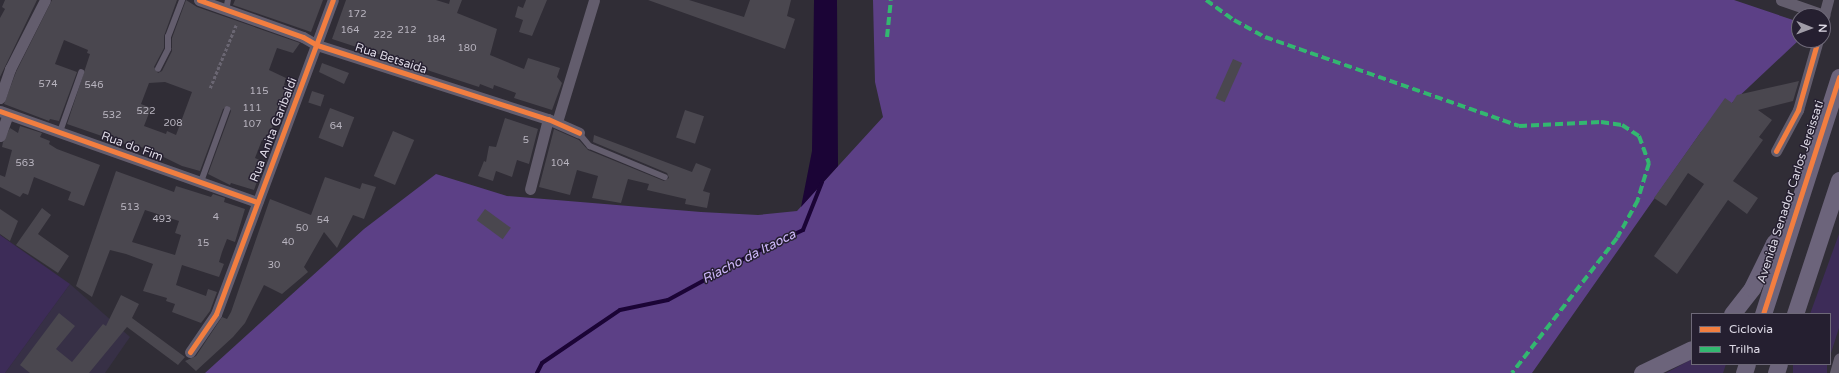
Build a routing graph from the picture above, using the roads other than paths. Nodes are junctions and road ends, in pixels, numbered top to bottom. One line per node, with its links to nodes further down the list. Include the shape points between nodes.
1 (45, 0): 14 (street, via 10,69)
2 (182, 0): 11 (lane, via 168,37 168,50)
3 (199, 0): 7 (street, Rua Betsaida)
4 (333, 0): 9 (street, Rua Anita Garibaldi)
5 (594, 0): 17 (street)
6 (1781, 0): 8 (street)
7 (227, 6): 9 (street, Rua Betsaida, via 239,16 303,37)
8 (1801, 8)
9 (317, 46): 17 (street, Rua Betsaida); 26 (street, Rua Anita Garibaldi)
10 (1816, 48): 21 (street, via 1798,110)
11 (158, 69)
12 (81, 74): 18 (lane)
13 (1839, 77): 28 (main road, Avenida Senador Carlos Jereissati)
14 (0, 98)
15 (227, 110): 24 (lane)
16 (4, 112): 18 (street, Rua do Fim); 20 (street)
17 (552, 121): 19 (street, Rua Betsaida); 25 (street)
18 (60, 132): 24 (street, Rua do Fim)
19 (579, 133): 22 (lane, Rua Betsaida, via 590,146)
20 (0, 136)
21 (1776, 150)
22 (665, 177)
23 (1839, 180): 29 (main road)
24 (201, 182): 26 (street, Rua do Fim)
25 (530, 189)
26 (257, 202): 34 (street, Rua Anita Garibaldi, via 216,314)
27 (1839, 210): 29 (main road)
28 (1792, 224): 30 (main road, via 1774,243 1752,288); 31 (main road, Avenida Senador Carlos Jereissati)
29 (1811, 267): 32 (main road)
30 (1733, 313)
31 (1763, 313)
32 (1795, 313)
33 (1691, 349): 36 (main road)
34 (190, 352)
35 (1839, 359): 37 (street)
36 (1642, 373)
37 (1835, 373)

